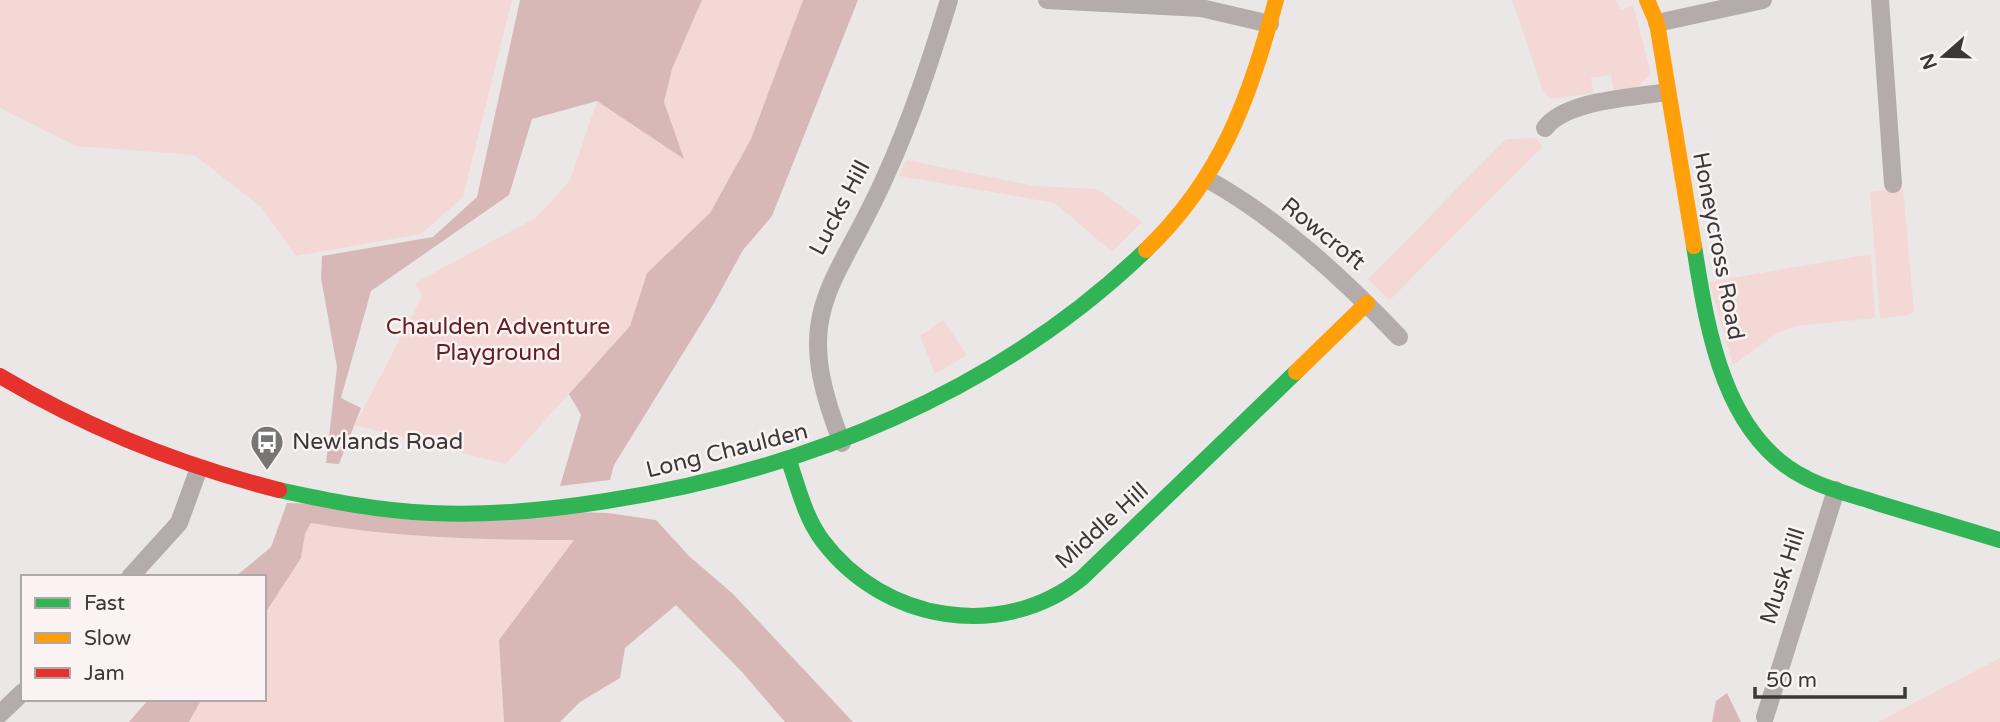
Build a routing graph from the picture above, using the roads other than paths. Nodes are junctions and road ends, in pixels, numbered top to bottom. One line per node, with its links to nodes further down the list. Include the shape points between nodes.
1 (949, 0): 16 (street, Lucks Hill, via 895,156 822,303 817,353 820,379)
2 (1047, 0): 8 (street, via 1201,8)
3 (1276, 0): 8 (street, Long Chaulden)
4 (1647, 0): 7 (street, Honeycross Road)
5 (1763, 0): 7 (street)
6 (1880, 0): 12 (street)
7 (1657, 23): 9 (street, Honeycross Road)
8 (1270, 24): 11 (street, Long Chaulden, via 1240,119)
9 (1666, 92): 10 (street, via 1579,106 1552,119); 19 (street, Honeycross Road, via 1708,331 1734,402 1746,424 1780,460 1805,478)
10 (1545, 128)
11 (1207, 179): 13 (street, Rowcroft, via 1284,232); 16 (street, Long Chaulden, via 1163,235 1079,309 989,369)
12 (1892, 184)
13 (1367, 303): 14 (street, Rowcroft); 17 (street, Middle Hill, via 1098,565 1055,597 1021,611 990,617 928,612 897,603 865,584 820,538)
14 (1399, 337)
15 (0, 376): 18 (street, Long Chaulden, via 69,417)
16 (842, 443): 17 (street, Long Chaulden)
17 (789, 461): 18 (street, Long Chaulden, via 635,498 487,516 335,502)
18 (199, 468): 21 (street, via 179,523)
19 (1836, 490): 20 (street, Honeycross Road); 24 (street, Musk Hill)
20 (2000, 540)
21 (132, 575)
22 (21, 694): 23 (street)
23 (0, 714)
24 (1765, 717)

